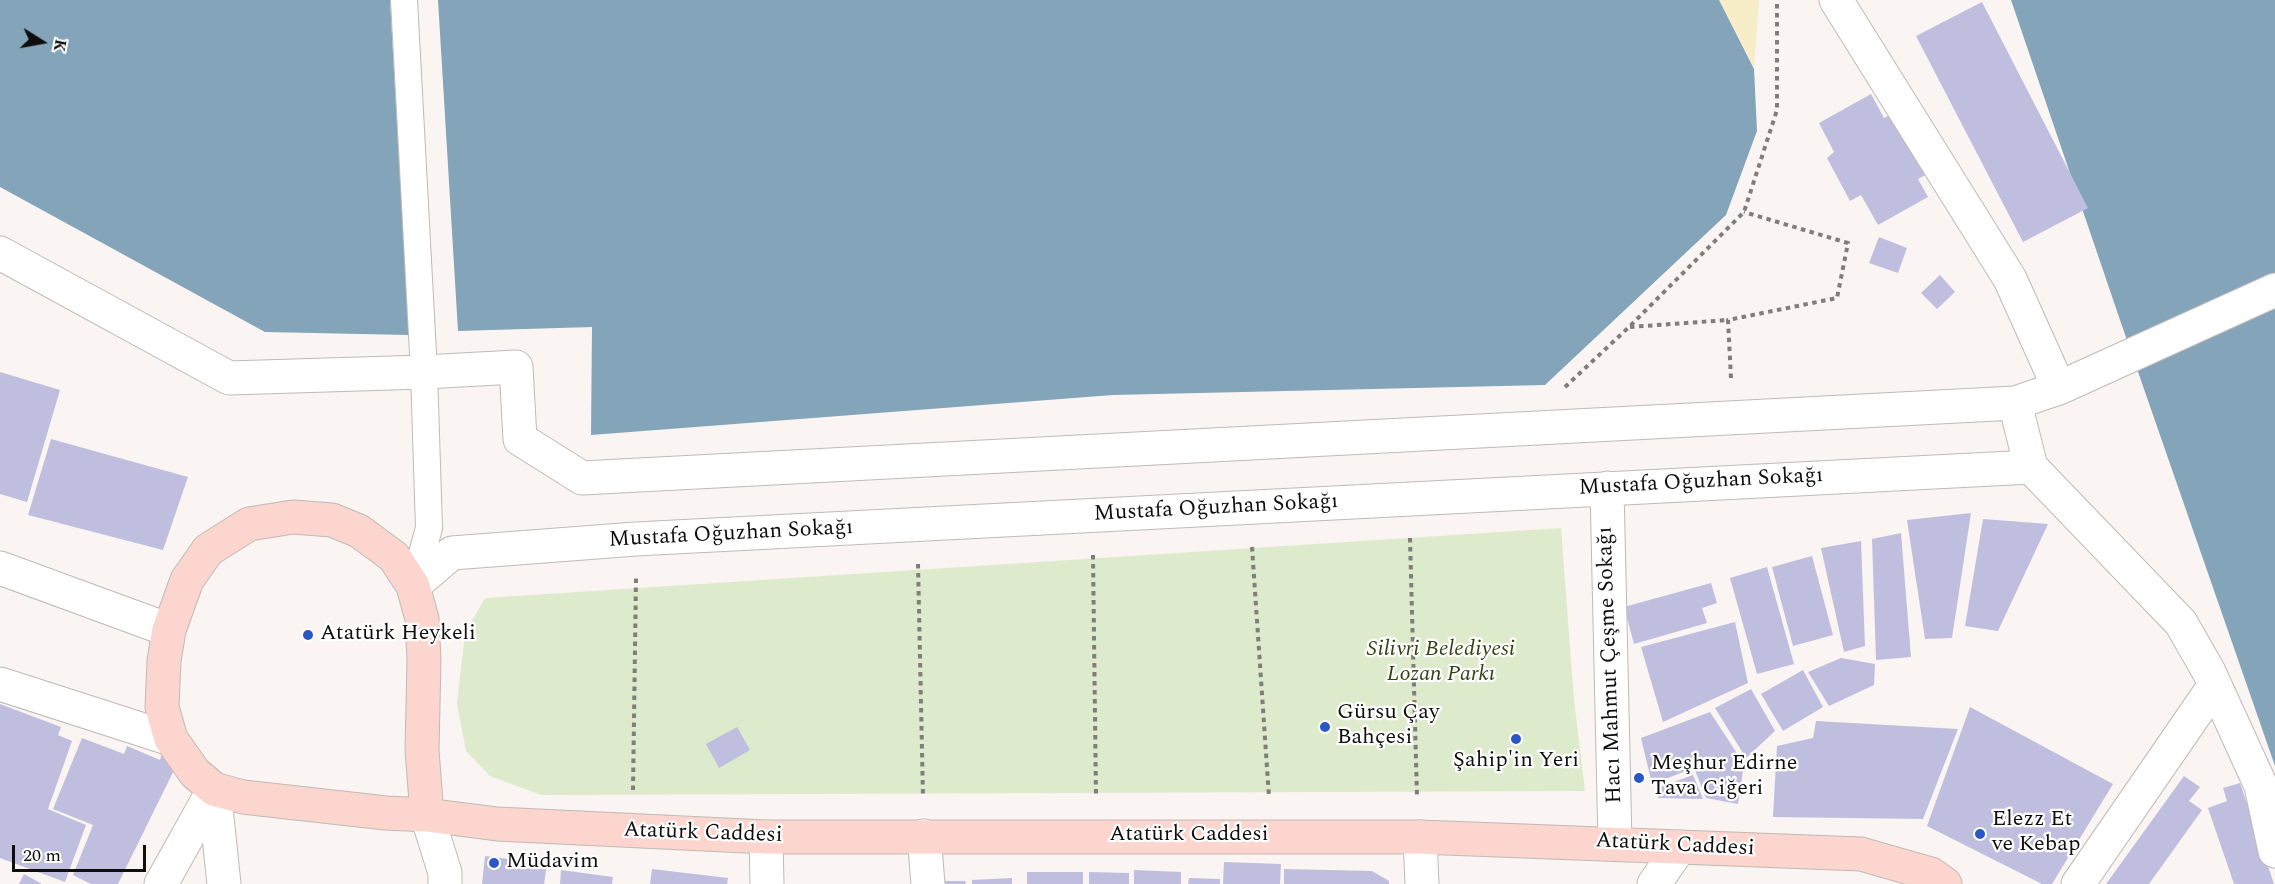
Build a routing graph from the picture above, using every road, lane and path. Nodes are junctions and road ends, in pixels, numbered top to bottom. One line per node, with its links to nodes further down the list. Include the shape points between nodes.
1 (404, 0): 9 (lane)
2 (1777, 0): 4 (path, via 1777,110)
3 (1836, 0): 10 (street, via 2010,279)
4 (1744, 212): 7 (path, via 1848,243 1837,298); 8 (path)
5 (0, 253): 9 (street, via 229,378)
6 (2275, 290): 10 (street)
7 (1728, 320): 8 (path); 12 (path)
8 (1629, 327): 13 (path)
9 (424, 372): 13 (street, via 516,367 520,439 582,478); 22 (lane, via 429,528)
10 (2059, 388): 11 (street)
11 (2015, 403): 12 (street); 14 (street)
12 (1733, 418): 13 (street)
13 (1520, 429)
14 (2031, 467): 15 (street, Mustafa Oğuzhan Sokağı); 25 (street, via 2181,623)
15 (1607, 488): 16 (street, Mustafa Oğuzhan Sokağı); 36 (street, Hacı Mahmut Çeşme Sokağı)
16 (1408, 498): 17 (street, Mustafa Oğuzhan Sokağı); 29 (path)
17 (1249, 507): 18 (street, Mustafa Oğuzhan Sokağı); 28 (path)
18 (1092, 515): 19 (street, Mustafa Oğuzhan Sokağı); 33 (path)
19 (917, 524): 20 (street, Mustafa Oğuzhan Sokağı); 32 (path)
20 (636, 539): 22 (street, Mustafa Oğuzhan Sokağı, via 452,553); 31 (path)
21 (0, 568): 23 (street)
22 (413, 586): 23 (street, via 394,557 359,531 332,520 292,517 249,524 208,550 187,580); 30 (street, via 422,619 422,750)
23 (169, 630): 26 (street, via 162,706)
24 (0, 684): 26 (street)
25 (2215, 685): 38 (street, via 2261,786); 47 (street)
26 (171, 739): 27 (street, via 195,773)
27 (214, 789): 30 (street, Atatürk Caddesi, via 243,797); 39 (street); 40 (street)
28 (1269, 801)
29 (1418, 803)
30 (427, 815): 31 (street, Atatürk Caddesi, via 497,824); 41 (street)
31 (633, 832): 34 (street, Atatürk Caddesi)
32 (924, 836): 33 (street, Atatürk Caddesi); 34 (street, Atatürk Caddesi); 43 (street)
33 (1096, 836): 35 (street, Atatürk Caddesi)
34 (766, 837): 42 (street)
35 (1420, 837): 36 (street, Atatürk Caddesi); 44 (street)
36 (1615, 843): 37 (street, Atatürk Caddesi)
37 (1680, 847): 45 (street); 46 (street, Atatürk Caddesi, via 1861,854 1931,874)
38 (2275, 851)
39 (161, 884)
40 (224, 884)
41 (445, 884)
42 (767, 884)
43 (928, 884)
44 (1422, 884)
45 (1654, 884)
46 (1945, 884)
47 (2078, 884)

